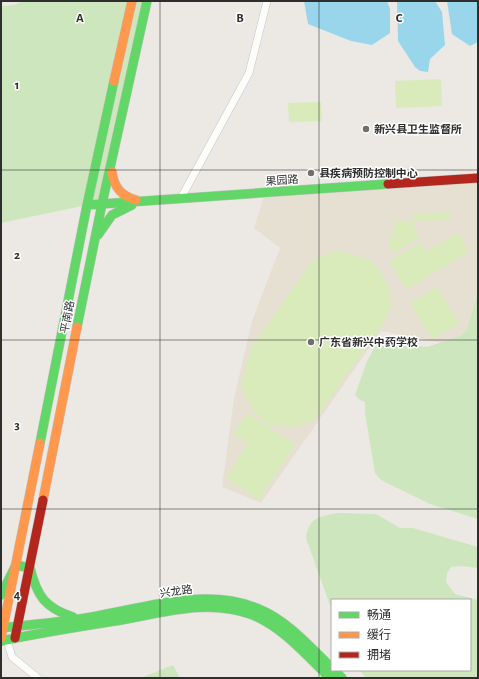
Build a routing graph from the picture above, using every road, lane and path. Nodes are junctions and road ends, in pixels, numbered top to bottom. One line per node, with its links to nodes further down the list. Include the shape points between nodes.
1 (132, 1): 9 (main road, 平南路)
2 (147, 1): 4 (main road, 平南路)
3 (266, 1): 6 (street, via 249,73)
4 (112, 159): 7 (main road, via 112,181 115,187 131,199); 8 (main road, 平南路)
5 (478, 178): 6 (main road, 果园路)
6 (181, 198): 7 (main road, 果园路)
7 (143, 201): 8 (main road, 果园路); 10 (main road, via 112,214)
8 (102, 204): 9 (main road, 果园路); 10 (main road, 平南路)
9 (87, 205): 11 (main road, 平南路)
10 (94, 243): 12 (main road, 平南路)
11 (16, 565): 12 (main road); 13 (main road); 16 (main road, 平南路)
12 (30, 568): 14 (main road, via 43,601 61,614); 15 (main road, 平南路)
13 (1, 594)
14 (79, 619): 15 (main road, 兴龙路); 18 (main road, 兴龙路, via 194,601 216,599 237,602 260,609 275,619 296,634)
15 (17, 626): 16 (main road, 兴龙路); 17 (main road, 平南路)
16 (2, 628): 17 (main road, 平南路)
17 (6, 639): 19 (street, via 12,657); 20 (main road, 兴龙路, via 181,610 221,608 250,614 264,621 285,636)
18 (331, 667)
19 (38, 678)
20 (330, 678)

